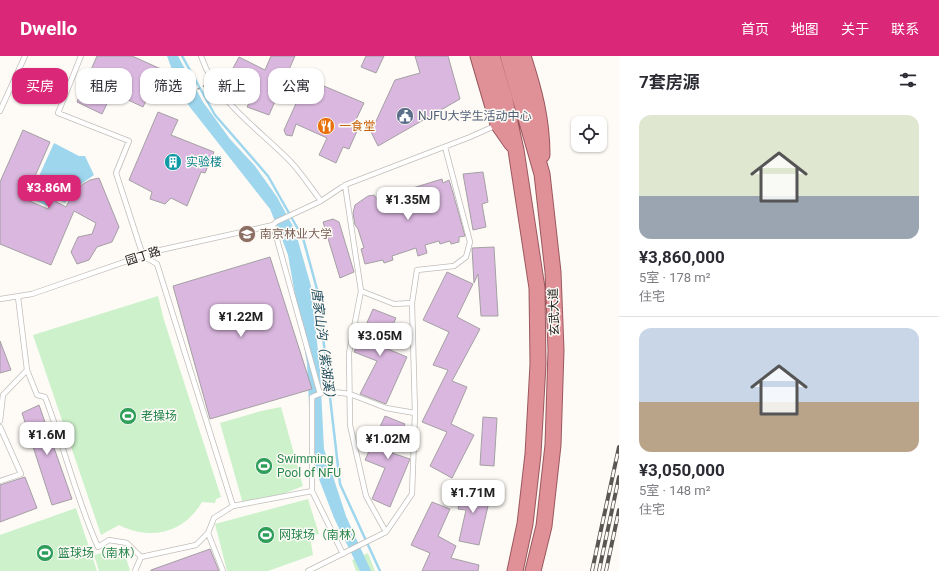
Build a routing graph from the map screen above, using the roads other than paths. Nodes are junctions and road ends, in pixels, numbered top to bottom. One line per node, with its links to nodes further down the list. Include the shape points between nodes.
1 (25, 56): 9 (lane)
2 (82, 56): 8 (lane); 17 (lane, via 58,113 129,141 116,173)
3 (201, 56): 15 (lane, via 227,102 292,163)
4 (478, 56): 10 (highway)
5 (492, 56): 12 (highway, 玄武大道)
6 (508, 56): 13 (highway, 玄武大道)
7 (524, 56): 13 (highway, via 542,130)
8 (87, 58)
9 (0, 111)
10 (498, 124): 11 (lane, 园丁路); 12 (highway)
11 (444, 147): 14 (lane, 园丁路); 21 (lane, via 470,242 466,258 454,266 417,270)
12 (516, 150): 38 (highway, 玄武大道, via 537,288 538,364 533,454 525,524)
13 (542, 174): 39 (highway, 玄武大道, via 553,272 556,350 553,445 544,526)
14 (345, 185): 15 (lane, 园丁路); 18 (lane)
15 (321, 201): 16 (lane, 园丁路)
16 (273, 224): 17 (lane, 园丁路); 23 (lane)
17 (143, 256): 19 (lane, 园丁路, via 40,292); 30 (lane, via 157,264)
18 (361, 291): 21 (lane, via 394,304); 24 (lane, via 349,353)
19 (18, 297): 20 (lane, 园丁路); 22 (lane)
20 (0, 299)
21 (412, 303): 25 (lane)
22 (27, 370): 26 (lane, via 3,394); 34 (lane, via 37,395 45,397 98,547 109,540 127,543)
23 (320, 394): 24 (lane, via 326,391); 29 (lane, via 312,397)
24 (350, 394): 25 (lane, via 386,408); 31 (lane, via 350,425 366,496)
25 (415, 413): 31 (lane, via 412,494)
26 (0, 421)
27 (0, 427): 28 (lane, via 21,474)
28 (0, 481)
29 (312, 491): 30 (lane); 33 (lane)
30 (233, 506): 32 (lane, via 214,518)
31 (386, 532): 33 (lane)
32 (208, 533): 34 (lane, via 196,545); 36 (lane)
33 (343, 554): 37 (lane)
34 (141, 557): 35 (lane)
35 (135, 571)
36 (223, 571)
37 (308, 571)
38 (515, 571)
39 (533, 571)

